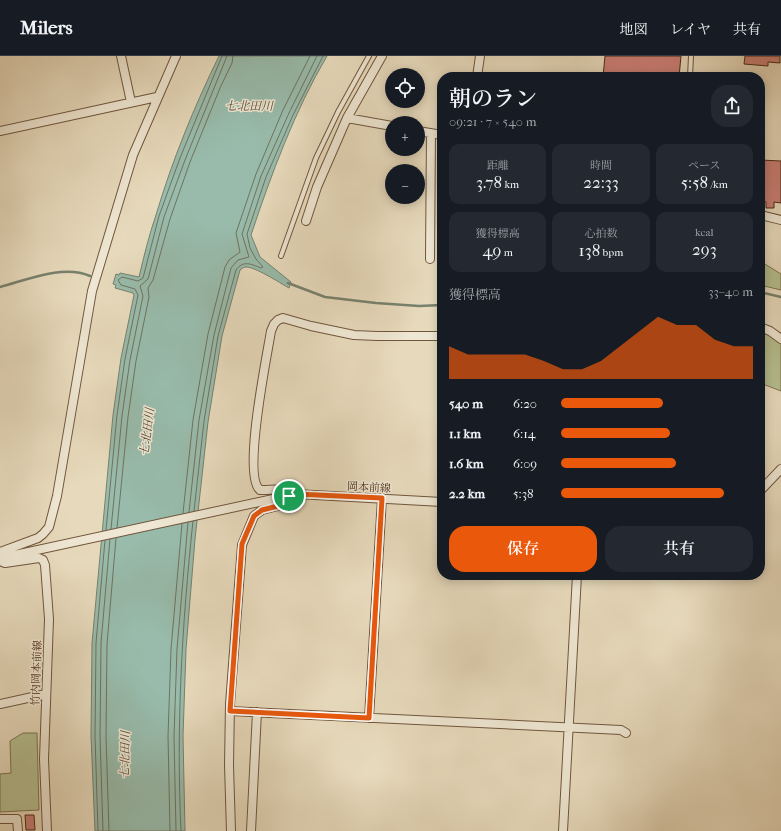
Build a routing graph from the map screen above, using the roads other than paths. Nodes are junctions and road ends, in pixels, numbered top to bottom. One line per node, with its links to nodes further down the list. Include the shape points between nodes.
1 (121, 56): 10 (street)
2 (176, 56): 9 (street)
3 (368, 56): 20 (lane, via 316,158)
4 (382, 56): 11 (street)
5 (480, 56): 7 (street)
6 (691, 56): 8 (lane)
7 (478, 72)
8 (690, 72)
9 (157, 97): 10 (street); 30 (street, via 133,155 92,291 57,496 49,527 38,538)
10 (131, 102): 13 (street)
11 (347, 118): 12 (street); 19 (street, via 317,187)
12 (385, 125)
13 (0, 131)
14 (425, 132): 15 (street)
15 (431, 133): 16 (street); 21 (street)
16 (437, 134)
17 (765, 217): 18 (street)
18 (781, 220)
19 (306, 221)
20 (281, 256)
21 (430, 259)
22 (765, 329): 24 (street)
23 (437, 336): 27 (street, via 354,335 283,318 278,320 271,331 255,434 253,474 260,490 279,489)
24 (781, 339)
25 (781, 470): 26 (street)
26 (765, 486)
27 (293, 495): 28 (street, 岡本前線); 31 (street); 36 (street, via 278,506 262,510 254,516 242,544)
28 (382, 498): 29 (street, 岡本前線); 38 (street)
29 (437, 502)
30 (0, 552)
31 (0, 558)
32 (0, 561): 34 (street, 竹内岡本前線, via 39,558 45,565 49,619)
33 (577, 580): 39 (street)
34 (46, 694): 35 (street); 43 (street, 竹内岡本前線, via 44,760)
35 (0, 704)
36 (230, 711): 37 (street); 44 (street)
37 (257, 712): 38 (street); 45 (street)
38 (369, 718): 39 (street)
39 (569, 728): 40 (street, via 621,730); 46 (street)
40 (626, 733)
41 (0, 819): 42 (street, via 17,818)
42 (18, 831)
43 (47, 831)
44 (231, 831)
45 (251, 831)
46 (563, 831)

